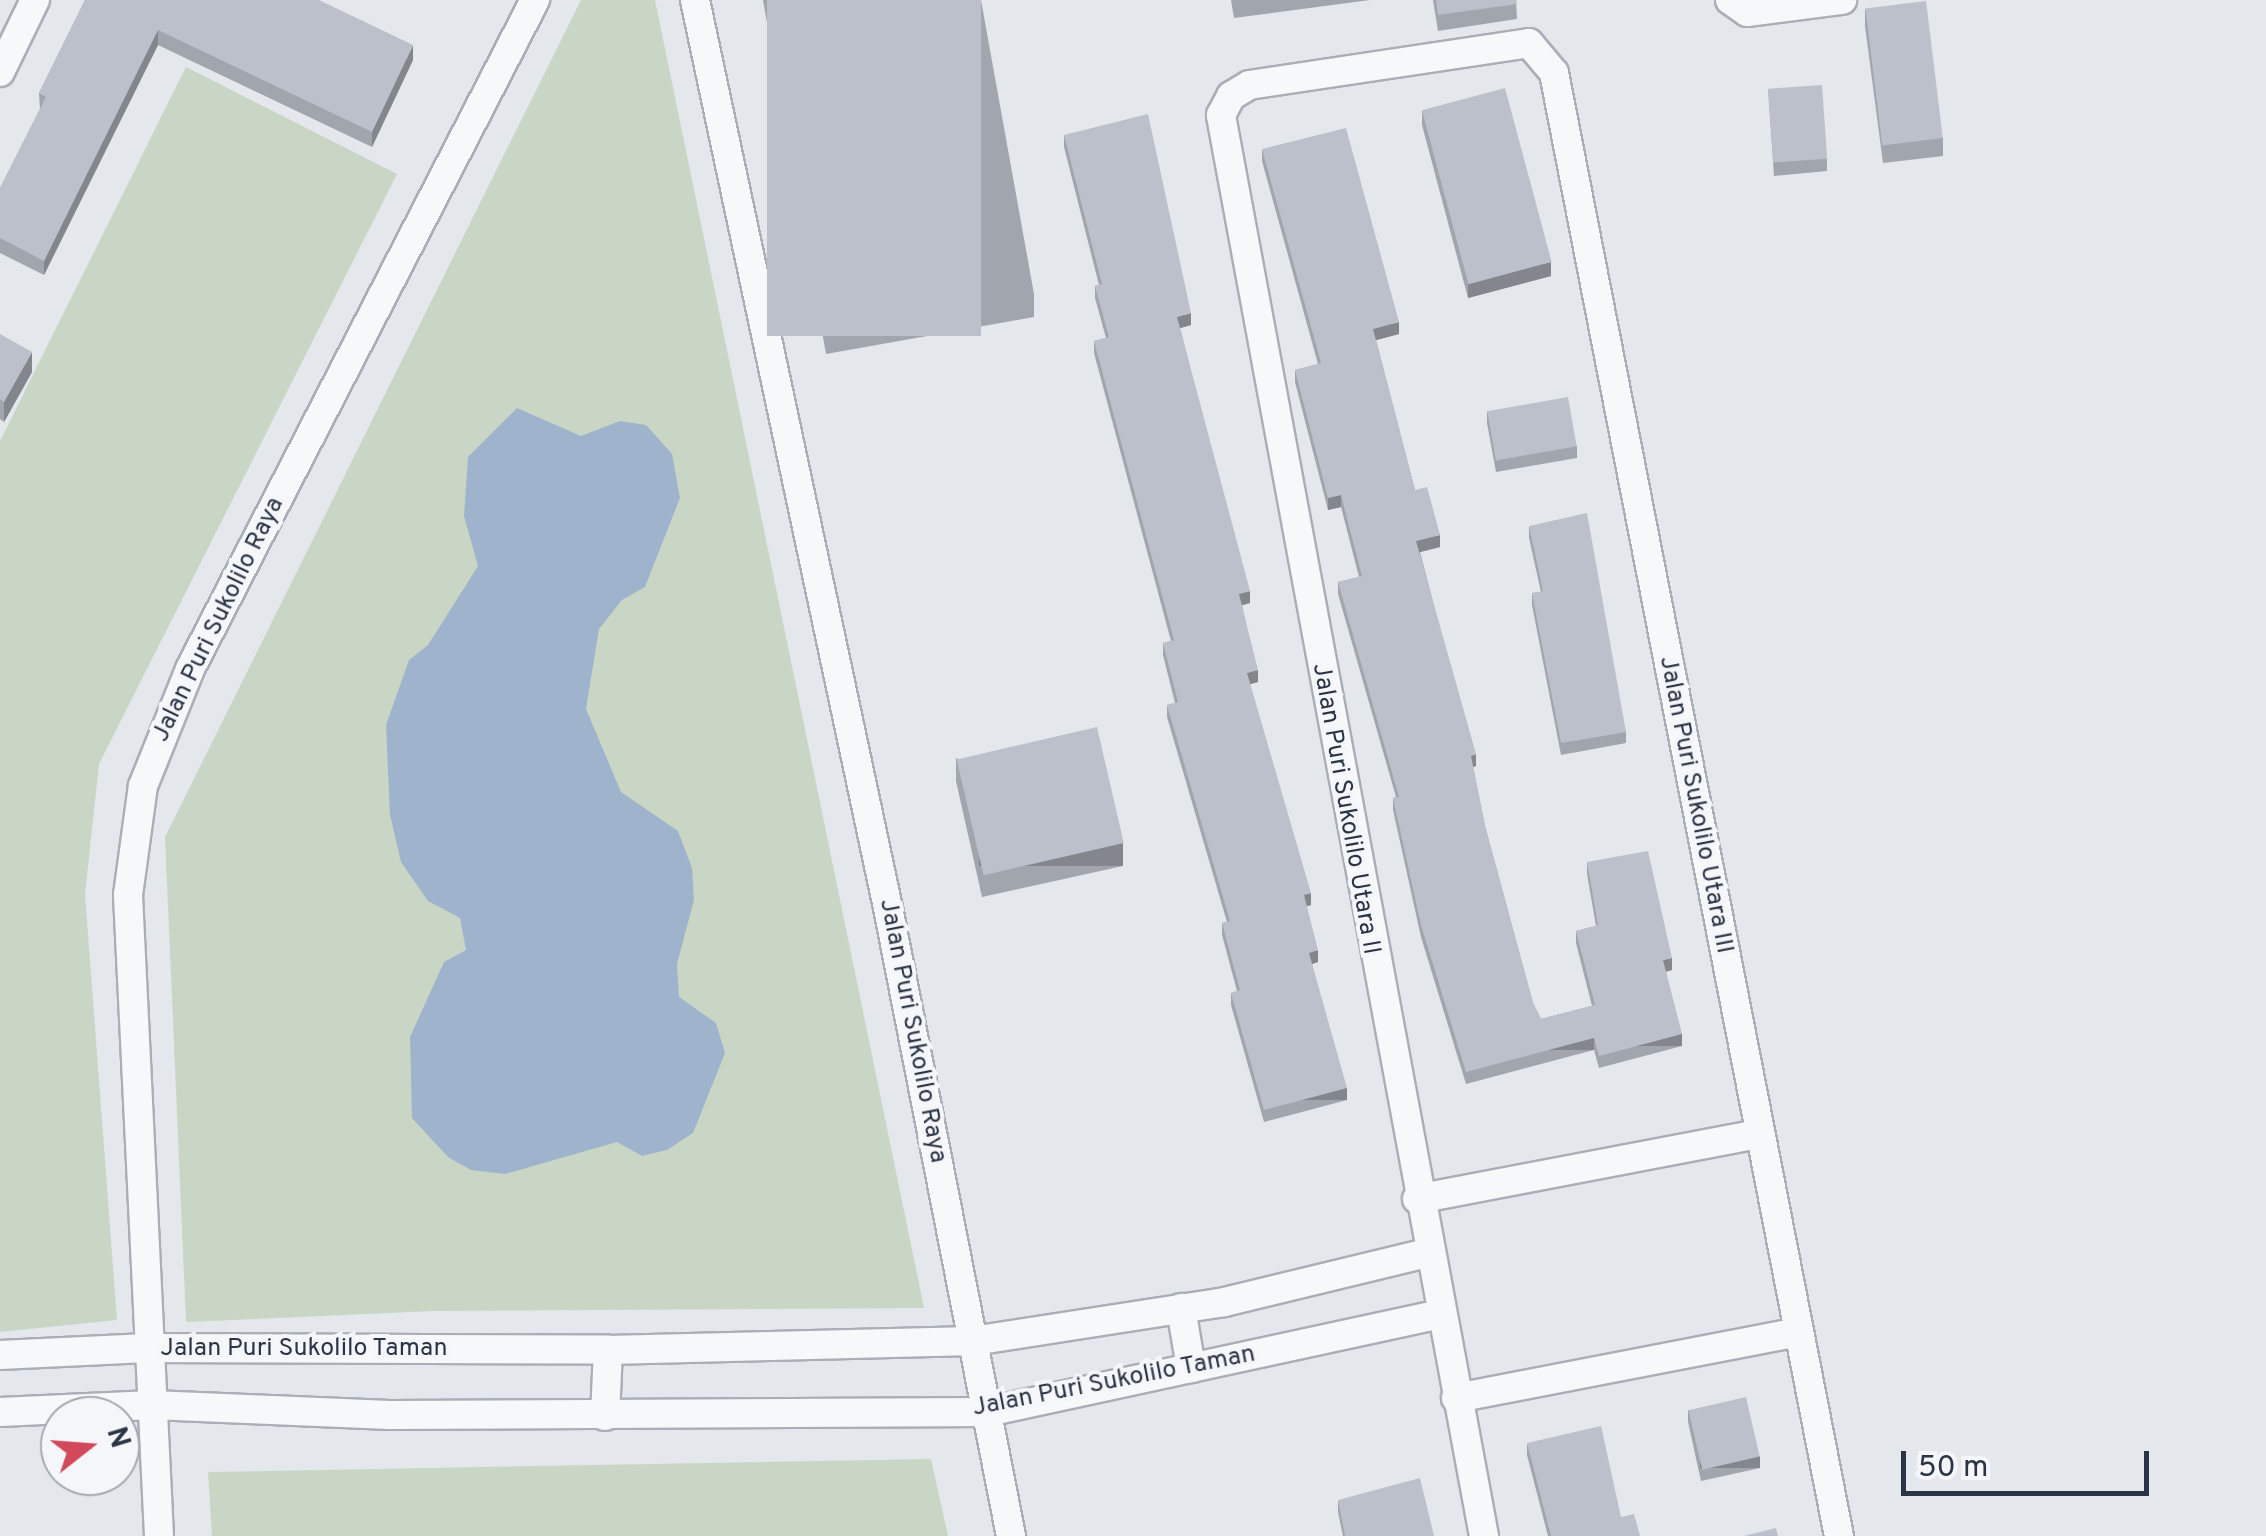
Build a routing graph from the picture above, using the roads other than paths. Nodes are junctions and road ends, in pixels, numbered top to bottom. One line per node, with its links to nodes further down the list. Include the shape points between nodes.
1 (35, 0): 6 (street)
2 (535, 0): 15 (street, Jalan Puri Sukolilo Raya, via 190,669 142,786 128,894)
3 (695, 0): 14 (street, Jalan Puri Sukolilo Raya)
4 (1730, 0): 5 (street, via 1746,12)
5 (1842, 0)
6 (0, 72)
7 (1240, 89): 8 (street, Jalan Puri Sukolilo Utara III, via 1530,43 1554,73); 9 (street, Jalan Puri Sukolilo Utara II, via 1223,104 1220,133)
8 (1759, 1134): 9 (street); 13 (street, Jalan Puri Sukolilo Utara III)
9 (1417, 1199): 10 (street, Jalan Puri Sukolilo Utara II)
10 (1428, 1253): 11 (street, Jalan Puri Sukolilo Taman); 12 (street, Jalan Puri Sukolilo Utara II)
11 (1180, 1308): 14 (street, Jalan Puri Sukolilo Taman); 18 (street)
12 (1439, 1314): 18 (street, Jalan Puri Sukolilo Taman); 19 (street, Jalan Puri Sukolilo Utara II)
13 (1798, 1332): 19 (street); 27 (street, Jalan Puri Sukolilo Utara III)
14 (973, 1341): 16 (street, Jalan Puri Sukolilo Taman); 22 (street, Jalan Puri Sukolilo Raya)
15 (147, 1348): 16 (street, Jalan Puri Sukolilo Taman); 17 (street, Jalan Puri Sukolilo Taman); 20 (street, Jalan Puri Sukolilo Raya)
16 (608, 1350): 23 (street)
17 (0, 1355)
18 (1192, 1368): 22 (street, Jalan Puri Sukolilo Taman)
19 (1456, 1398): 26 (street, Jalan Puri Sukolilo Utara II)
20 (152, 1405): 21 (street, Jalan Puri Sukolilo Taman); 23 (street, Jalan Puri Sukolilo Taman); 24 (street, Jalan Puri Sukolilo Raya)
21 (0, 1412)
22 (987, 1412): 23 (street, Jalan Puri Sukolilo Taman); 25 (street, Jalan Puri Sukolilo Raya)
23 (604, 1416)
24 (159, 1536)
25 (1010, 1536)
26 (1484, 1536)
27 (1838, 1536)

